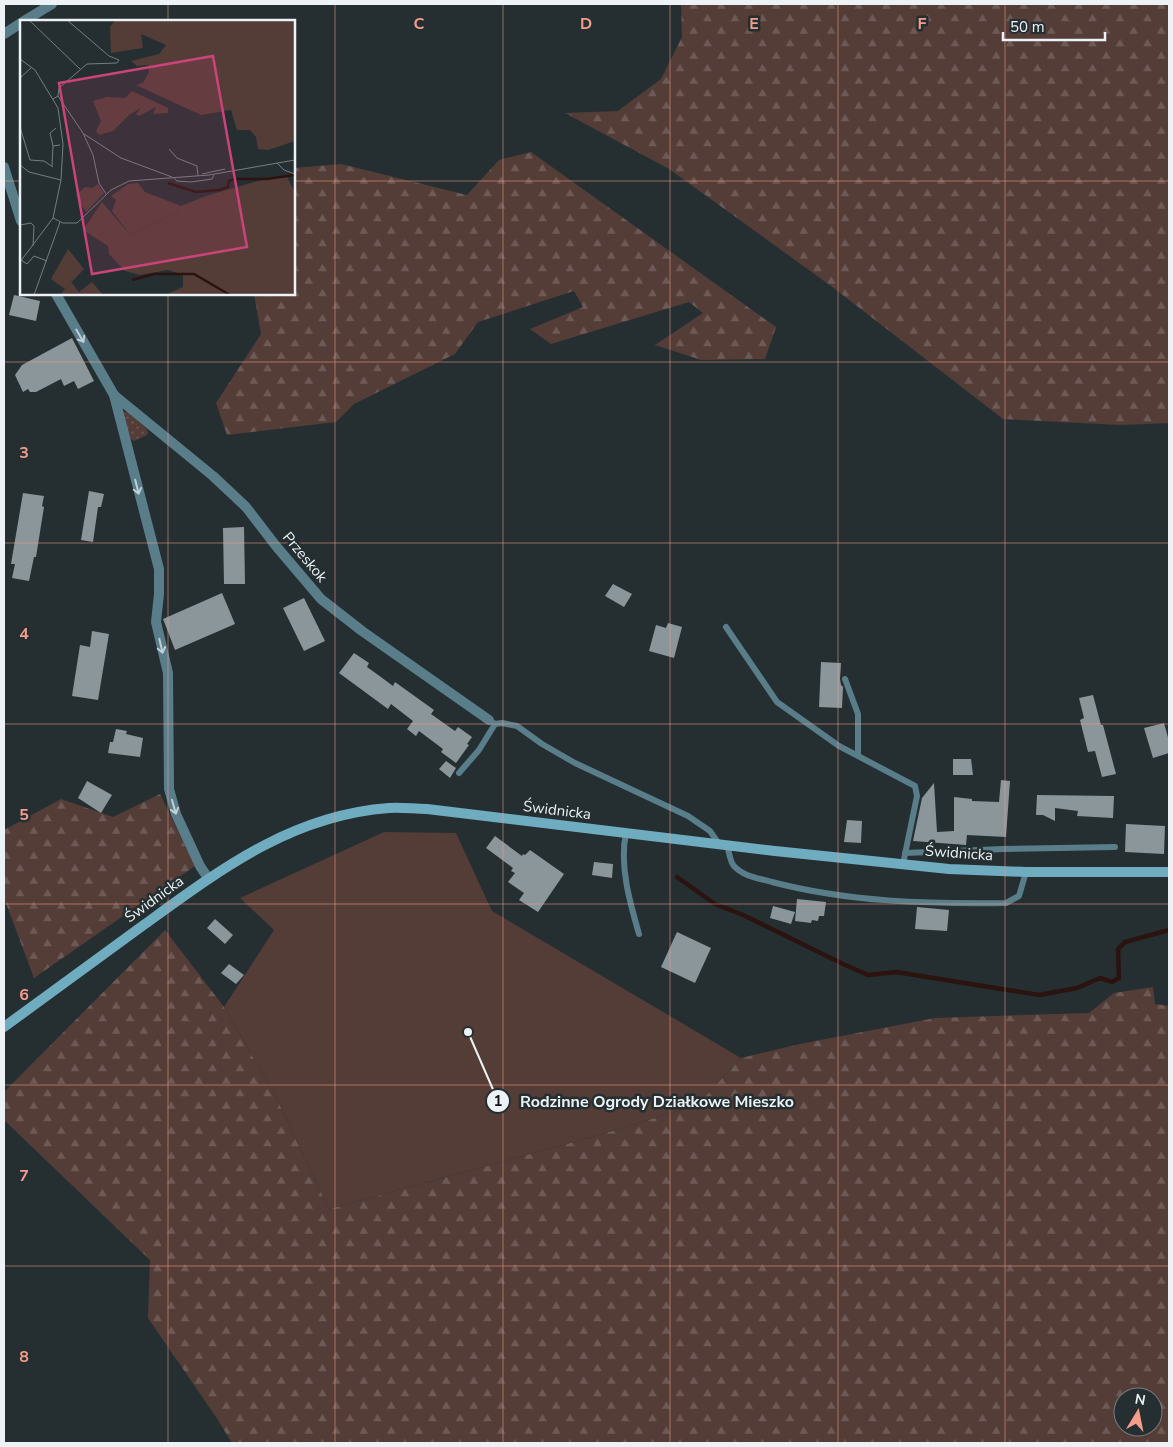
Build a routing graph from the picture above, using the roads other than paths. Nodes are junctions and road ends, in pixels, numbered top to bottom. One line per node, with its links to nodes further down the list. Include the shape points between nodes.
1 (52, 4): 2 (street)
2 (26, 20)
3 (20, 24): 4 (street)
4 (4, 34)
5 (4, 167): 6 (street)
6 (20, 218)
7 (57, 295): 8 (street, Przeskok, one-way to 8)
8 (114, 395): 11 (street, Przeskok, via 246,507 321,599); 21 (street, Przeskok, one-way to 21, via 159,569 156,622 168,673 169,789 176,814)
9 (726, 627): 12 (lane, via 777,702 839,746)
10 (845, 679): 12 (lane, via 858,714)
11 (492, 722): 13 (lane, via 479,750); 15 (lane, via 517,726 575,763 688,816)
12 (858, 755): 17 (lane, via 915,786 917,796)
13 (460, 774)
14 (626, 833): 15 (main road, Świdnicka); 21 (main road, Świdnicka, via 426,809 390,808 334,816 307,825 246,854); 22 (lane, via 623,845 626,886)
15 (723, 845): 18 (main road, Świdnicka); 19 (lane, via 733,866 747,876 800,889 911,902 1006,904 1019,896)
16 (1115, 847): 17 (lane)
17 (905, 853): 18 (lane)
18 (903, 864): 19 (main road, Świdnicka)
19 (1026, 872): 20 (main road, Świdnicka)
20 (1169, 872)
21 (208, 878): 23 (main road, Świdnicka)
22 (639, 934)
23 (4, 1027)

